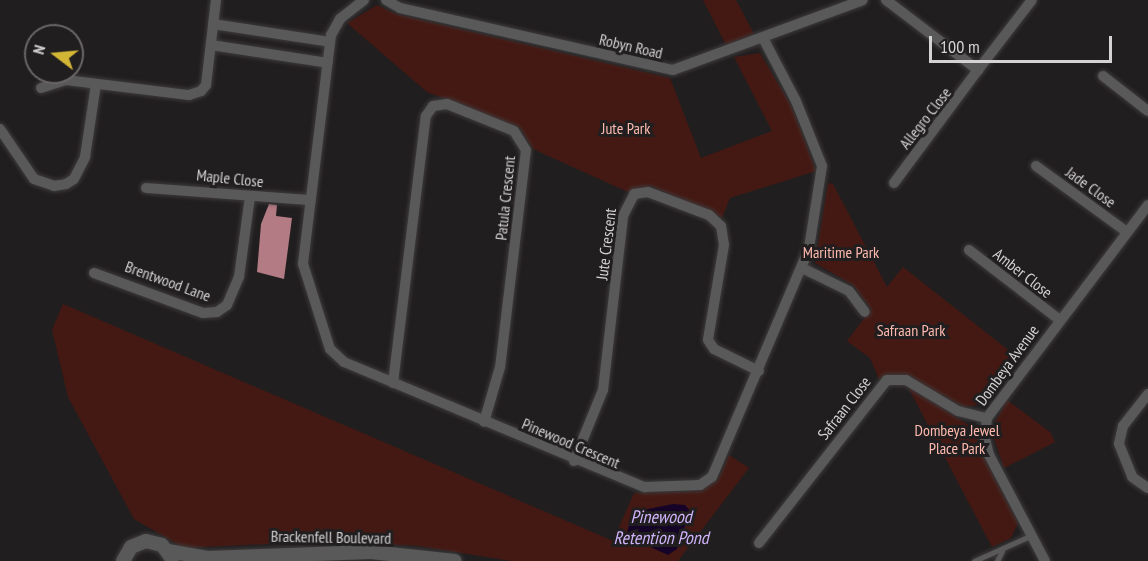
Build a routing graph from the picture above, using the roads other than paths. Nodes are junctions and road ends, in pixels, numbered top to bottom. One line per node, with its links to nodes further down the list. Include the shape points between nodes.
1 (216, 0): 7 (street)
2 (364, 0): 9 (street, Pinewood Crescent, via 340,19)
3 (386, 0): 8 (street, Robyn Road, via 400,8 666,70)
4 (863, 0): 8 (street, Robyn Road)
5 (886, 0): 12 (street)
6 (1032, 0): 12 (street, Allegro Close)
7 (213, 24): 9 (street); 10 (street)
8 (763, 38): 26 (street, Pinewood Crescent, via 796,101 822,166 814,223)
9 (330, 42): 11 (street, Pinewood Crescent)
10 (211, 45): 11 (street); 14 (street, via 206,85 195,94)
11 (328, 63): 22 (street, Pinewood Crescent)
12 (978, 70): 19 (street, Allegro Close)
13 (1103, 76): 16 (street)
14 (96, 84): 15 (street, via 66,80); 17 (street, via 85,157 74,179 66,184 54,186 34,179)
15 (40, 88)
16 (1148, 111)
17 (0, 129)
18 (1036, 166): 24 (street, Jade Close)
19 (894, 183)
20 (146, 188): 21 (street, Maple Close)
21 (250, 197): 22 (street, Maple Close); 27 (street, Brentwood Lane, via 239,277 227,305 217,312 203,313 122,279)
22 (311, 200): 31 (street, Pinewood Crescent, via 303,271 328,344 344,362)
23 (1148, 205): 24 (street, Dombeya Avenue)
24 (1127, 232): 29 (street, Dombeya Avenue)
25 (969, 250): 29 (street, Amber Close)
26 (802, 268): 28 (street, via 849,291); 30 (street, Pinewood Crescent)
27 (94, 273)
28 (866, 312)
29 (1060, 320): 33 (street, Dombeya Avenue)
30 (759, 371): 35 (street, Pinewood Crescent, via 717,469 705,483 638,486); 35 (street, Jute Crescent, via 714,349 708,340 724,245 721,226 709,215 648,192 634,194 623,216 603,390)
31 (393, 383): 34 (street, Pinewood Crescent); 34 (street, Patula Crescent, via 426,116 433,106 447,104 514,131 526,150 500,367)
32 (1148, 394): 36 (street, via 1123,426 1119,444 1132,477)
33 (987, 418): 37 (street, Dombeya Avenue, via 986,447); 38 (street, Safraan Close, via 958,411 906,380 886,380)
34 (484, 422): 35 (street, Pinewood Crescent)
35 (574, 461)
36 (1148, 488)
37 (1032, 535): 39 (lane); 46 (street, Dombeya Avenue)
38 (759, 543)
39 (1002, 550): 44 (lane); 45 (lane)
40 (170, 556): 41 (street, Brackenfell Boulevard, via 146,541); 42 (street, Brackenfell Boulevard)
41 (121, 559)
42 (205, 560): 43 (street, Brackenfell Boulevard, via 324,551)
43 (455, 561)
44 (974, 561)
45 (997, 561)
46 (1046, 561)

